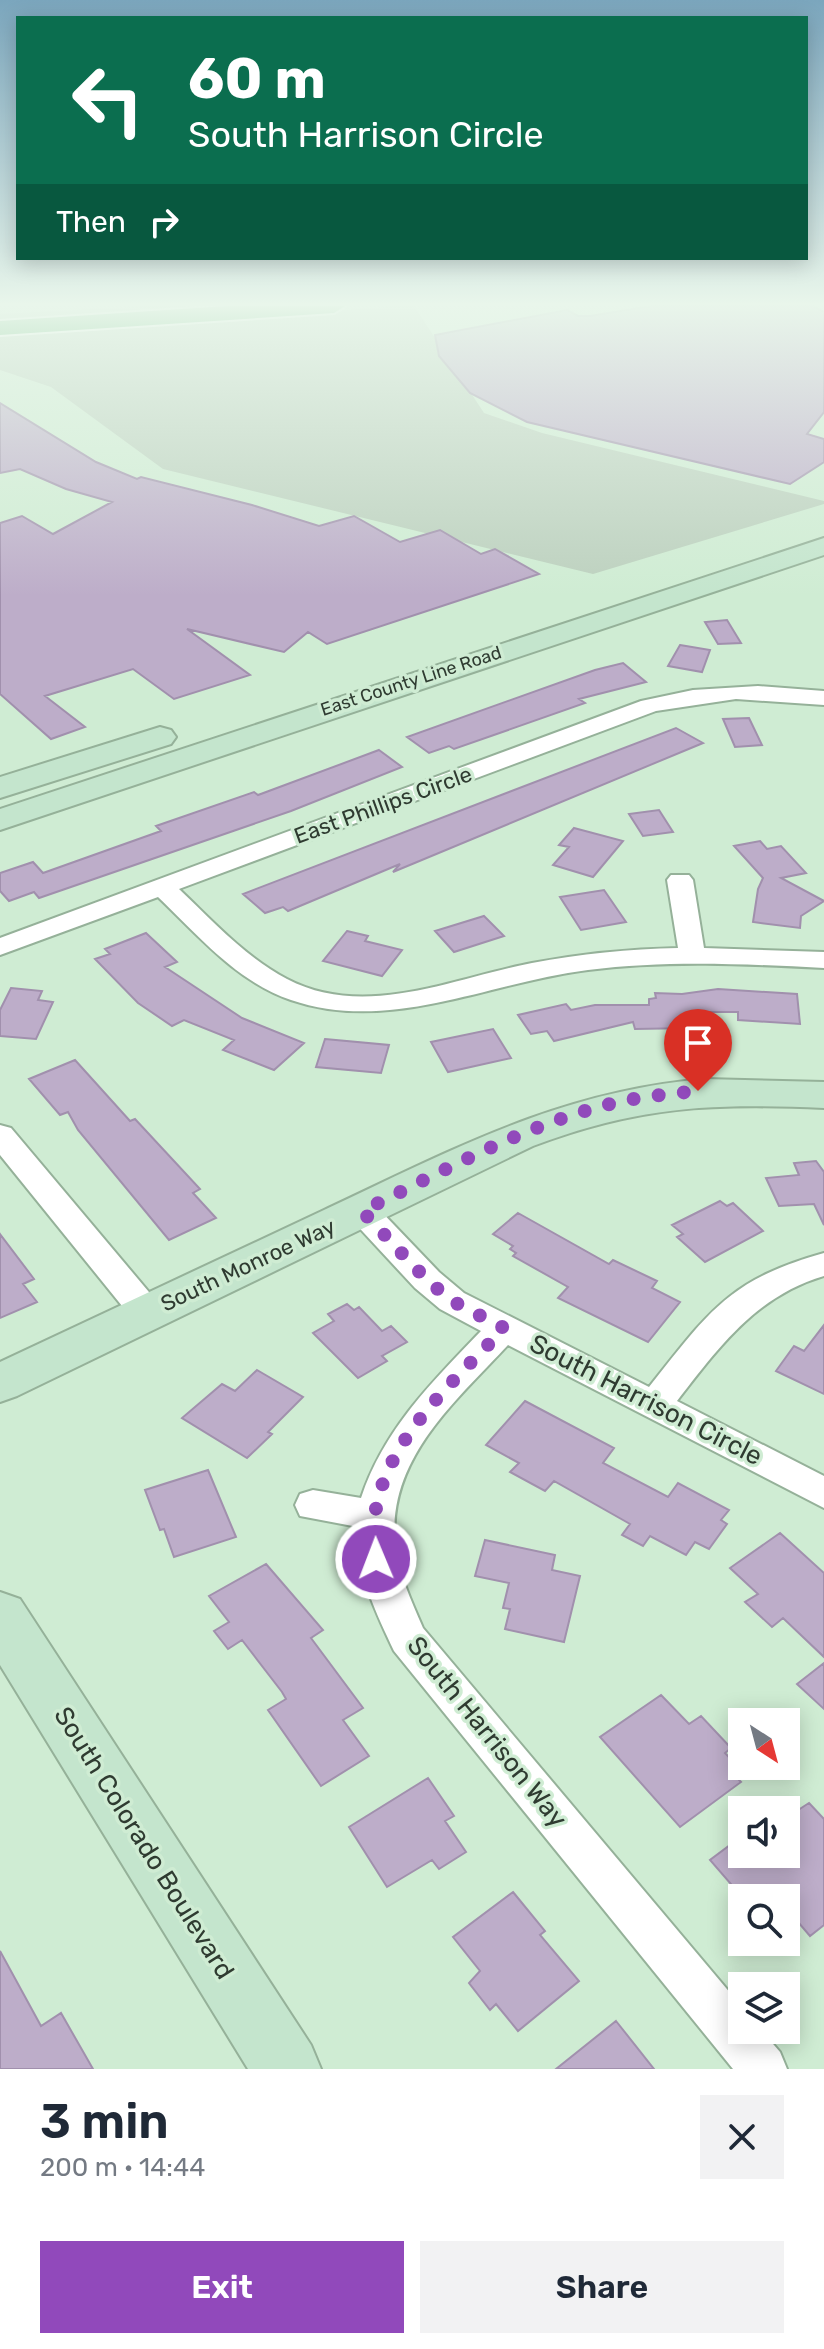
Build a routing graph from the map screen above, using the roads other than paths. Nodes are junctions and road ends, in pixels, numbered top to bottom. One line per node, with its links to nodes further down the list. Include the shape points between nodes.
1 (824, 524): 4 (main road, East County Line Road)
2 (824, 546): 5 (main road, East County Line Road)
3 (824, 698): 7 (street, East Phillips Circle, via 773,682 649,706)
4 (0, 788)
5 (0, 820)
6 (680, 880): 9 (street)
7 (161, 886): 8 (street, East Phillips Circle); 9 (street, via 257,974 327,1002 392,1004 540,969)
8 (0, 947)
9 (692, 955): 10 (street)
10 (824, 960)
11 (824, 1095): 13 (main road, South Monroe Way, via 698,1091 608,1104 518,1136)
12 (0, 1135): 15 (street)
13 (362, 1211): 15 (main road, South Monroe Way); 16 (street, South Harrison Circle, via 452,1301)
14 (824, 1264): 18 (street, via 765,1284 741,1301)
15 (147, 1313): 17 (main road, South Monroe Way)
16 (504, 1328): 18 (street, South Harrison Circle); 21 (street, South Harrison Way, via 408,1432 389,1465)
17 (0, 1383)
18 (655, 1405): 19 (street, South Harrison Circle)
19 (824, 1493)
20 (313, 1505): 21 (street)
21 (375, 1515): 24 (street, South Harrison Way, via 376,1559 387,1599 408,1639)
22 (0, 1616): 23 (main road, South Colorado Boulevard)
23 (287, 2069)
24 (763, 2069)

